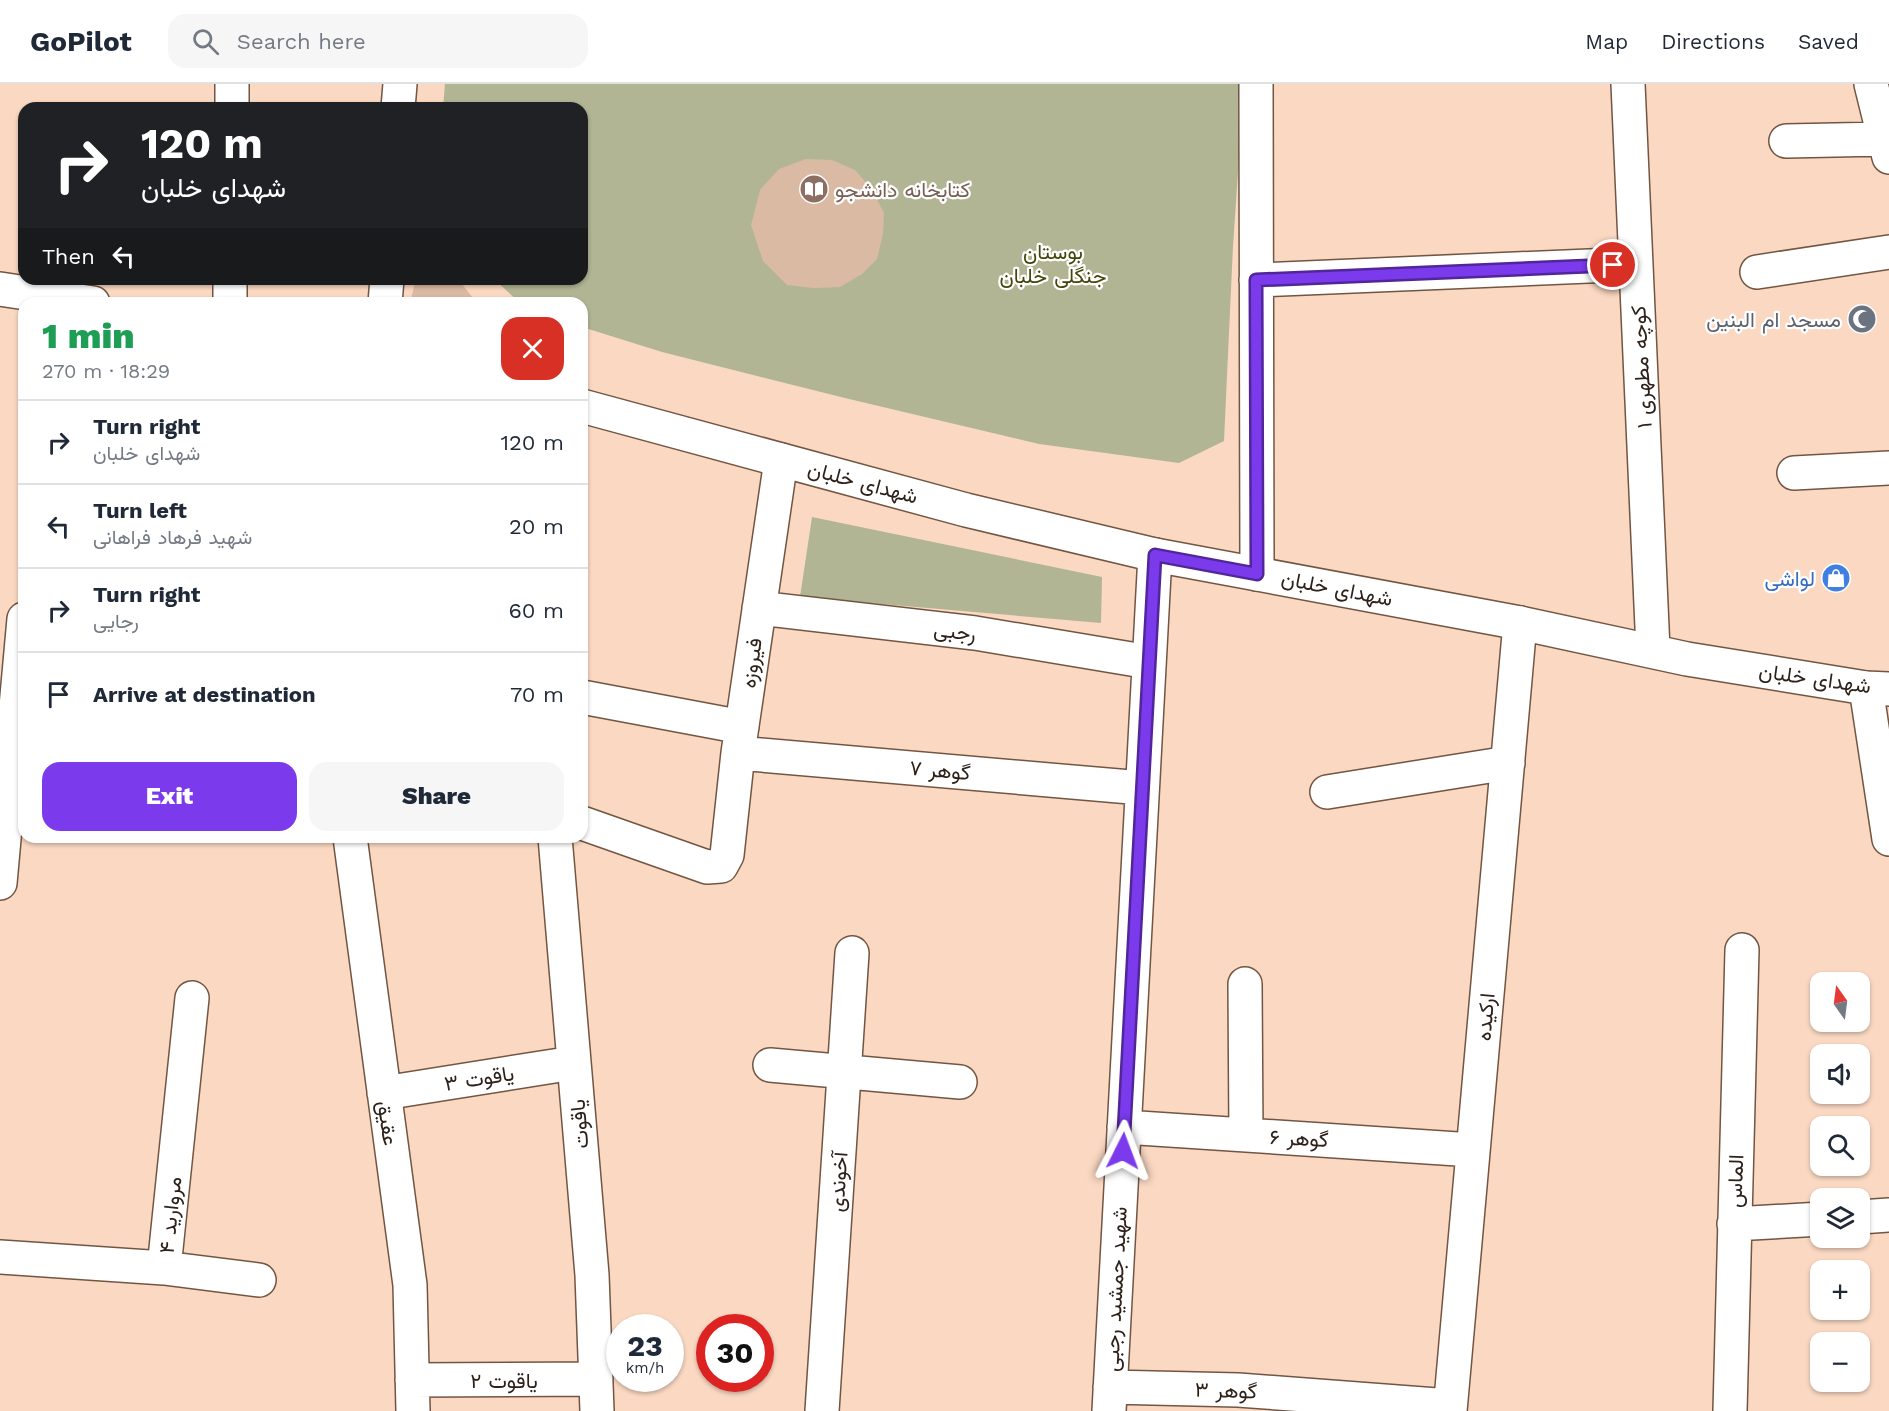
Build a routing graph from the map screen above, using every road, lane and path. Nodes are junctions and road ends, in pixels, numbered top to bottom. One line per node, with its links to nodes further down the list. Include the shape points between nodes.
1 (232, 84): 6 (street)
2 (400, 84): 7 (street)
3 (1256, 84): 13 (street)
4 (1628, 84): 11 (street, کوچه مطهری ۱)
5 (1871, 84): 9 (street)
6 (232, 102)
7 (398, 102)
8 (1786, 141): 9 (street)
9 (1887, 148)
10 (1889, 252): 12 (street)
11 (1636, 264): 13 (street); 24 (street, کوچه مطهری ۱)
12 (1757, 272)
13 (1256, 280): 21 (street)
14 (0, 290): 15 (street)
15 (37, 297)
16 (588, 408): 17 (street, شهدای خلبان)
17 (781, 460): 20 (street, شهدای خلبان); 22 (street, فیروزه)
18 (1889, 468): 19 (street)
19 (1794, 473)
20 (1155, 555): 21 (street, شهدای خلبان); 25 (street, شهید جمشید رجبی)
21 (1257, 574): 23 (street, شهدای خلبان)
22 (759, 608): 25 (street, رجبی, via 975,633); 29 (street, فیروزه)
23 (1520, 623): 24 (street, شهدای خلبان); 30 (street, ارکیده)
24 (1653, 650): 27 (street, شهدای خلبان)
25 (1149, 662): 31 (street, شهید جمشید رجبی)
26 (18, 685): 37 (street)
27 (1877, 688): 34 (street)
28 (588, 699): 29 (street, گوهر ۷)
29 (740, 740): 31 (street, گوهر ۷); 33 (street, فیروزه, via 727,855 721,866 707,867)
30 (1508, 763): 32 (street); 49 (street, ارکیده)
31 (1142, 788): 47 (street, شهید جمشید رجبی)
32 (1327, 792)
33 (588, 825)
34 (1889, 839)
35 (351, 843): 46 (street, عقیق)
36 (555, 843): 42 (street, یاقوت)
37 (0, 883)
38 (1742, 950): 53 (street, الماس)
39 (852, 953): 44 (street, آخوندی)
40 (1245, 984): 48 (street)
41 (192, 998): 55 (street, مروارید ۴)
42 (573, 1063): 46 (street, یاقوت ۳); 57 (street, یاقوت, via 592,1275)
43 (770, 1065): 44 (street)
44 (845, 1072): 45 (street); 62 (street, آخوندی)
45 (960, 1082)
46 (384, 1093): 58 (street, عقیق, via 410,1285)
47 (1124, 1127): 48 (street, گوهر ۶); 59 (street, شهید جمشید رجبی)
48 (1246, 1135): 49 (street, گوهر ۶)
49 (1473, 1150): 60 (street, ارکیده)
50 (1889, 1215): 51 (street)
51 (1870, 1216)
52 (1810, 1220): 53 (street)
53 (1734, 1224): 63 (street, الماس)
54 (0, 1257): 55 (street, مروارید ۴)
55 (164, 1268): 56 (street)
56 (259, 1280)
57 (596, 1379): 58 (street, یاقوت ۲); 61 (street, یاقوت)
58 (413, 1396)
59 (1109, 1399): 60 (street, گوهر ۳, via 1238,1390)
60 (1450, 1409)
61 (597, 1411)
62 (822, 1411)
63 (1730, 1411)

